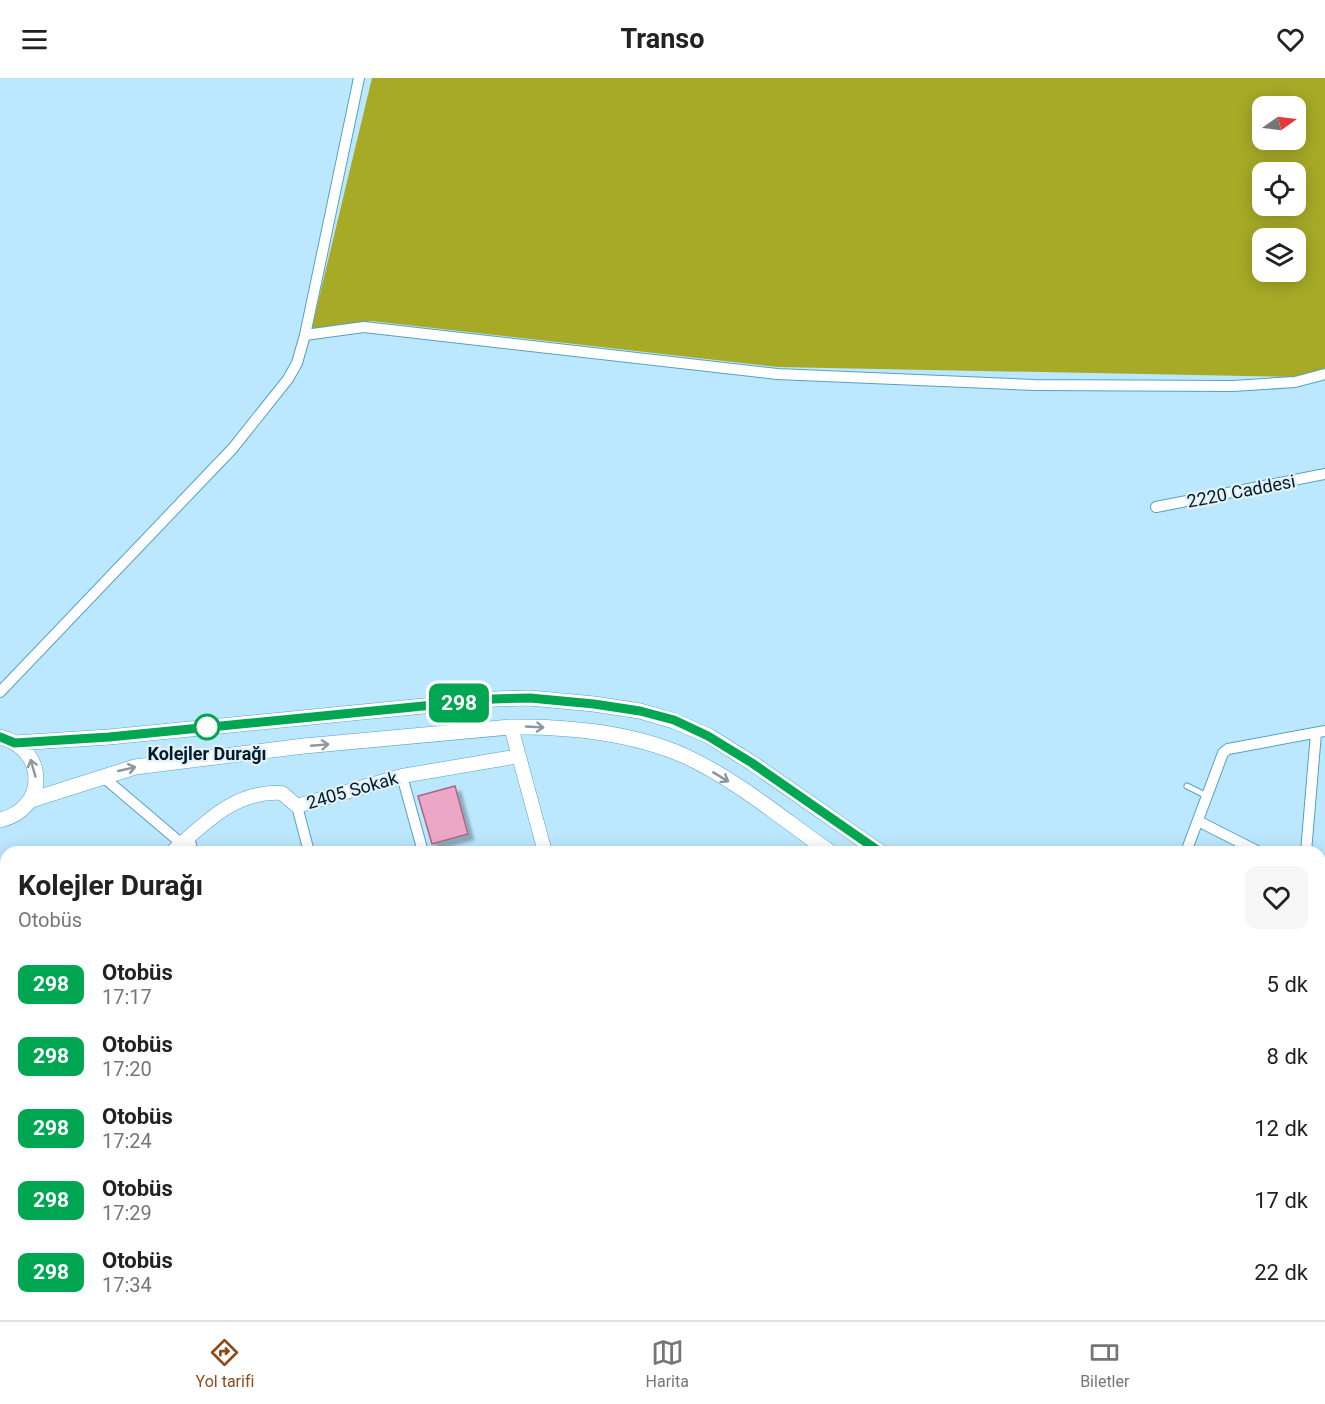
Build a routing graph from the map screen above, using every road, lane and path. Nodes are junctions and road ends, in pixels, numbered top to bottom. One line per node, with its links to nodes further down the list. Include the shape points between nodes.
1 (359, 78): 2 (street)
2 (305, 335): 3 (street, via 364,327 777,374 1022,385 1233,386 1295,382); 6 (street, via 288,379 233,448)
3 (1325, 374)
4 (1325, 474): 5 (street, 2220 Caddesi)
5 (1156, 507)
6 (0, 692)
7 (511, 727): 10 (street); 11 (main road, one-way to 7, via 135,767 304,746); 23 (main road, one-way to 23, via 599,734 649,744 686,757 736,786)
8 (1320, 732): 14 (street, via 1228,749); 27 (street)
9 (4, 739): 15 (main road, one-way to 9, via 36,777 34,765 28,754); 24 (main road, via 109,737 494,699 540,698 594,704 659,716 708,736)
10 (519, 756): 12 (street, 2405 Sokak); 22 (street)
11 (102, 776): 15 (main road); 19 (street)
12 (402, 776): 16 (street, 2405 Sokak); 21 (street)
13 (1187, 786): 14 (lane)
14 (1208, 797): 18 (street)
15 (31, 800): 17 (main road, via 22,810)
16 (297, 806): 19 (street, 2405 Sokak, via 282,793 251,795 232,803); 20 (street)
17 (0, 820)
18 (1198, 820): 25 (street); 26 (street)
19 (184, 846)
20 (307, 846)
21 (421, 846)
22 (543, 846)
23 (821, 846)
24 (871, 846)
25 (1188, 846)
26 (1248, 846)
27 (1307, 846)

